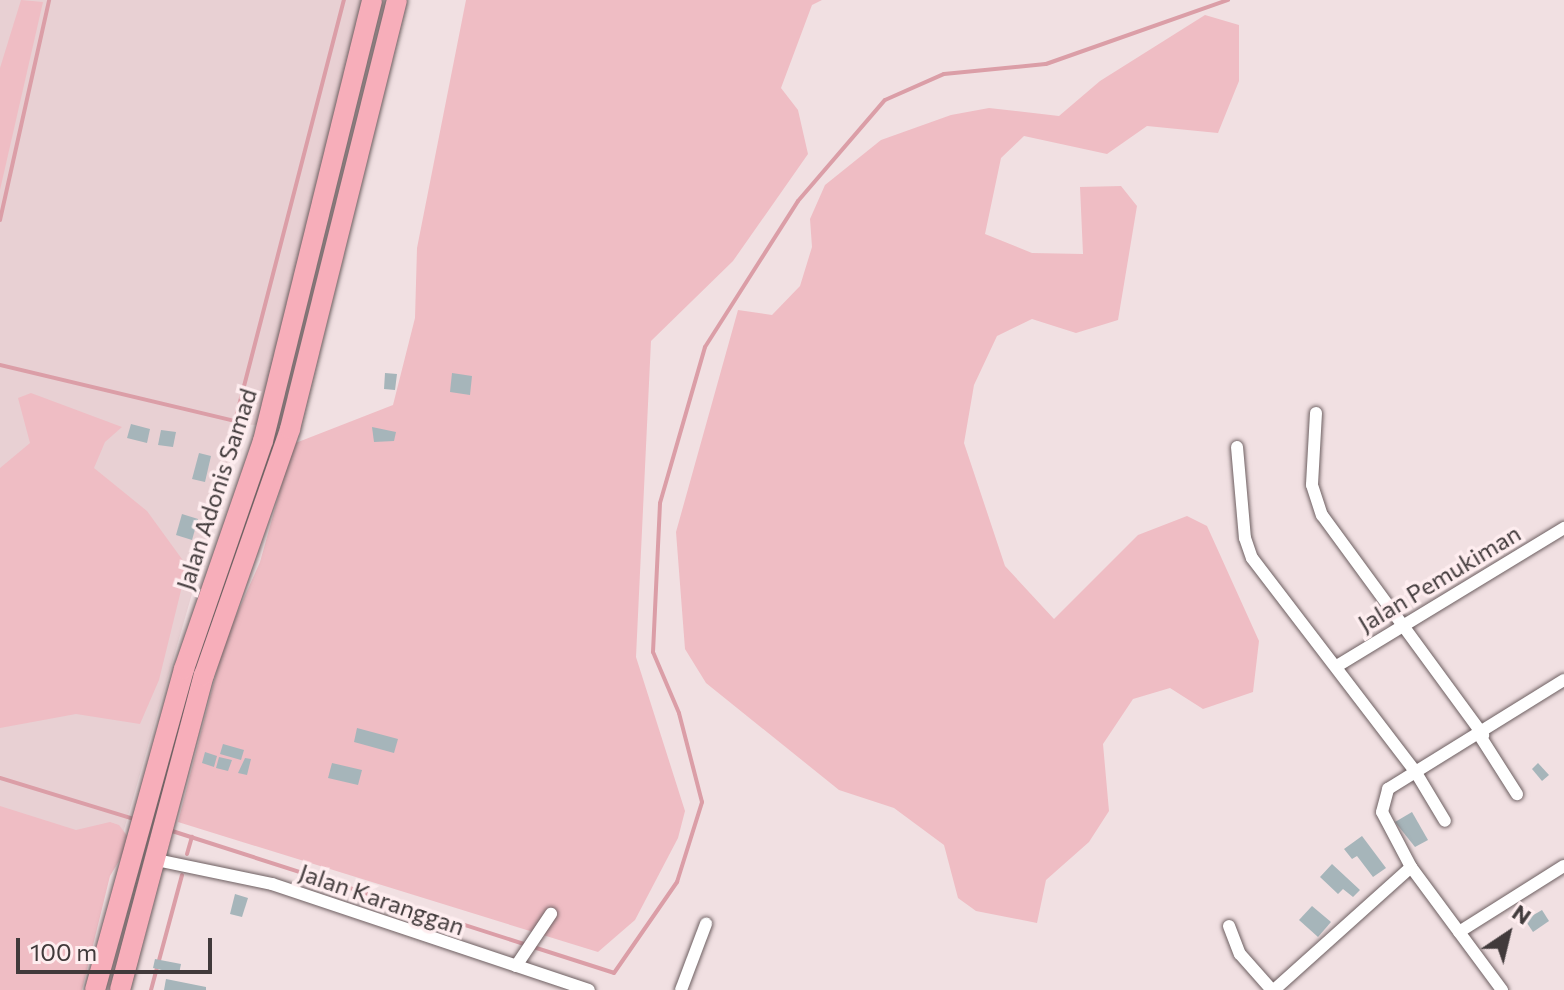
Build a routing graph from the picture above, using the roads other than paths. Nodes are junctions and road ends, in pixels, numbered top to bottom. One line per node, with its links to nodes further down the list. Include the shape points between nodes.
1 (372, 0): 6 (highway, Jalan Adonis Samad)
2 (397, 0): 6 (highway, Jalan Adonis Samad, via 290,429)
3 (1316, 413): 7 (street, via 1315,500)
4 (1237, 447): 8 (street, via 1247,545)
5 (1564, 528): 7 (street, Jalan Pemukiman)
6 (232, 569): 14 (highway, Jalan Adonis Samad); 22 (highway, Jalan Adonis Samad, via 184,669)
7 (1403, 627): 8 (street, Jalan Pemukiman); 10 (street)
8 (1337, 666): 11 (street)
9 (1564, 680): 10 (street)
10 (1482, 736): 11 (street); 12 (street)
11 (1415, 771): 13 (street); 16 (street, via 1388,789 1381,804)
12 (1517, 794)
13 (1445, 821)
14 (158, 855): 21 (street, Jalan Karanggan, via 272,884); 23 (highway, Jalan Adonis Samad)
15 (1564, 866): 20 (street)
16 (1411, 867): 20 (street); 26 (street)
17 (551, 914): 21 (street)
18 (706, 924): 25 (street)
19 (1229, 926): 26 (street, via 1240,954)
20 (1459, 932): 27 (street)
21 (516, 966): 24 (street, Jalan Karanggan)
22 (95, 990)
23 (120, 990)
24 (589, 990)
25 (681, 990)
26 (1273, 990)
27 (1502, 990)

